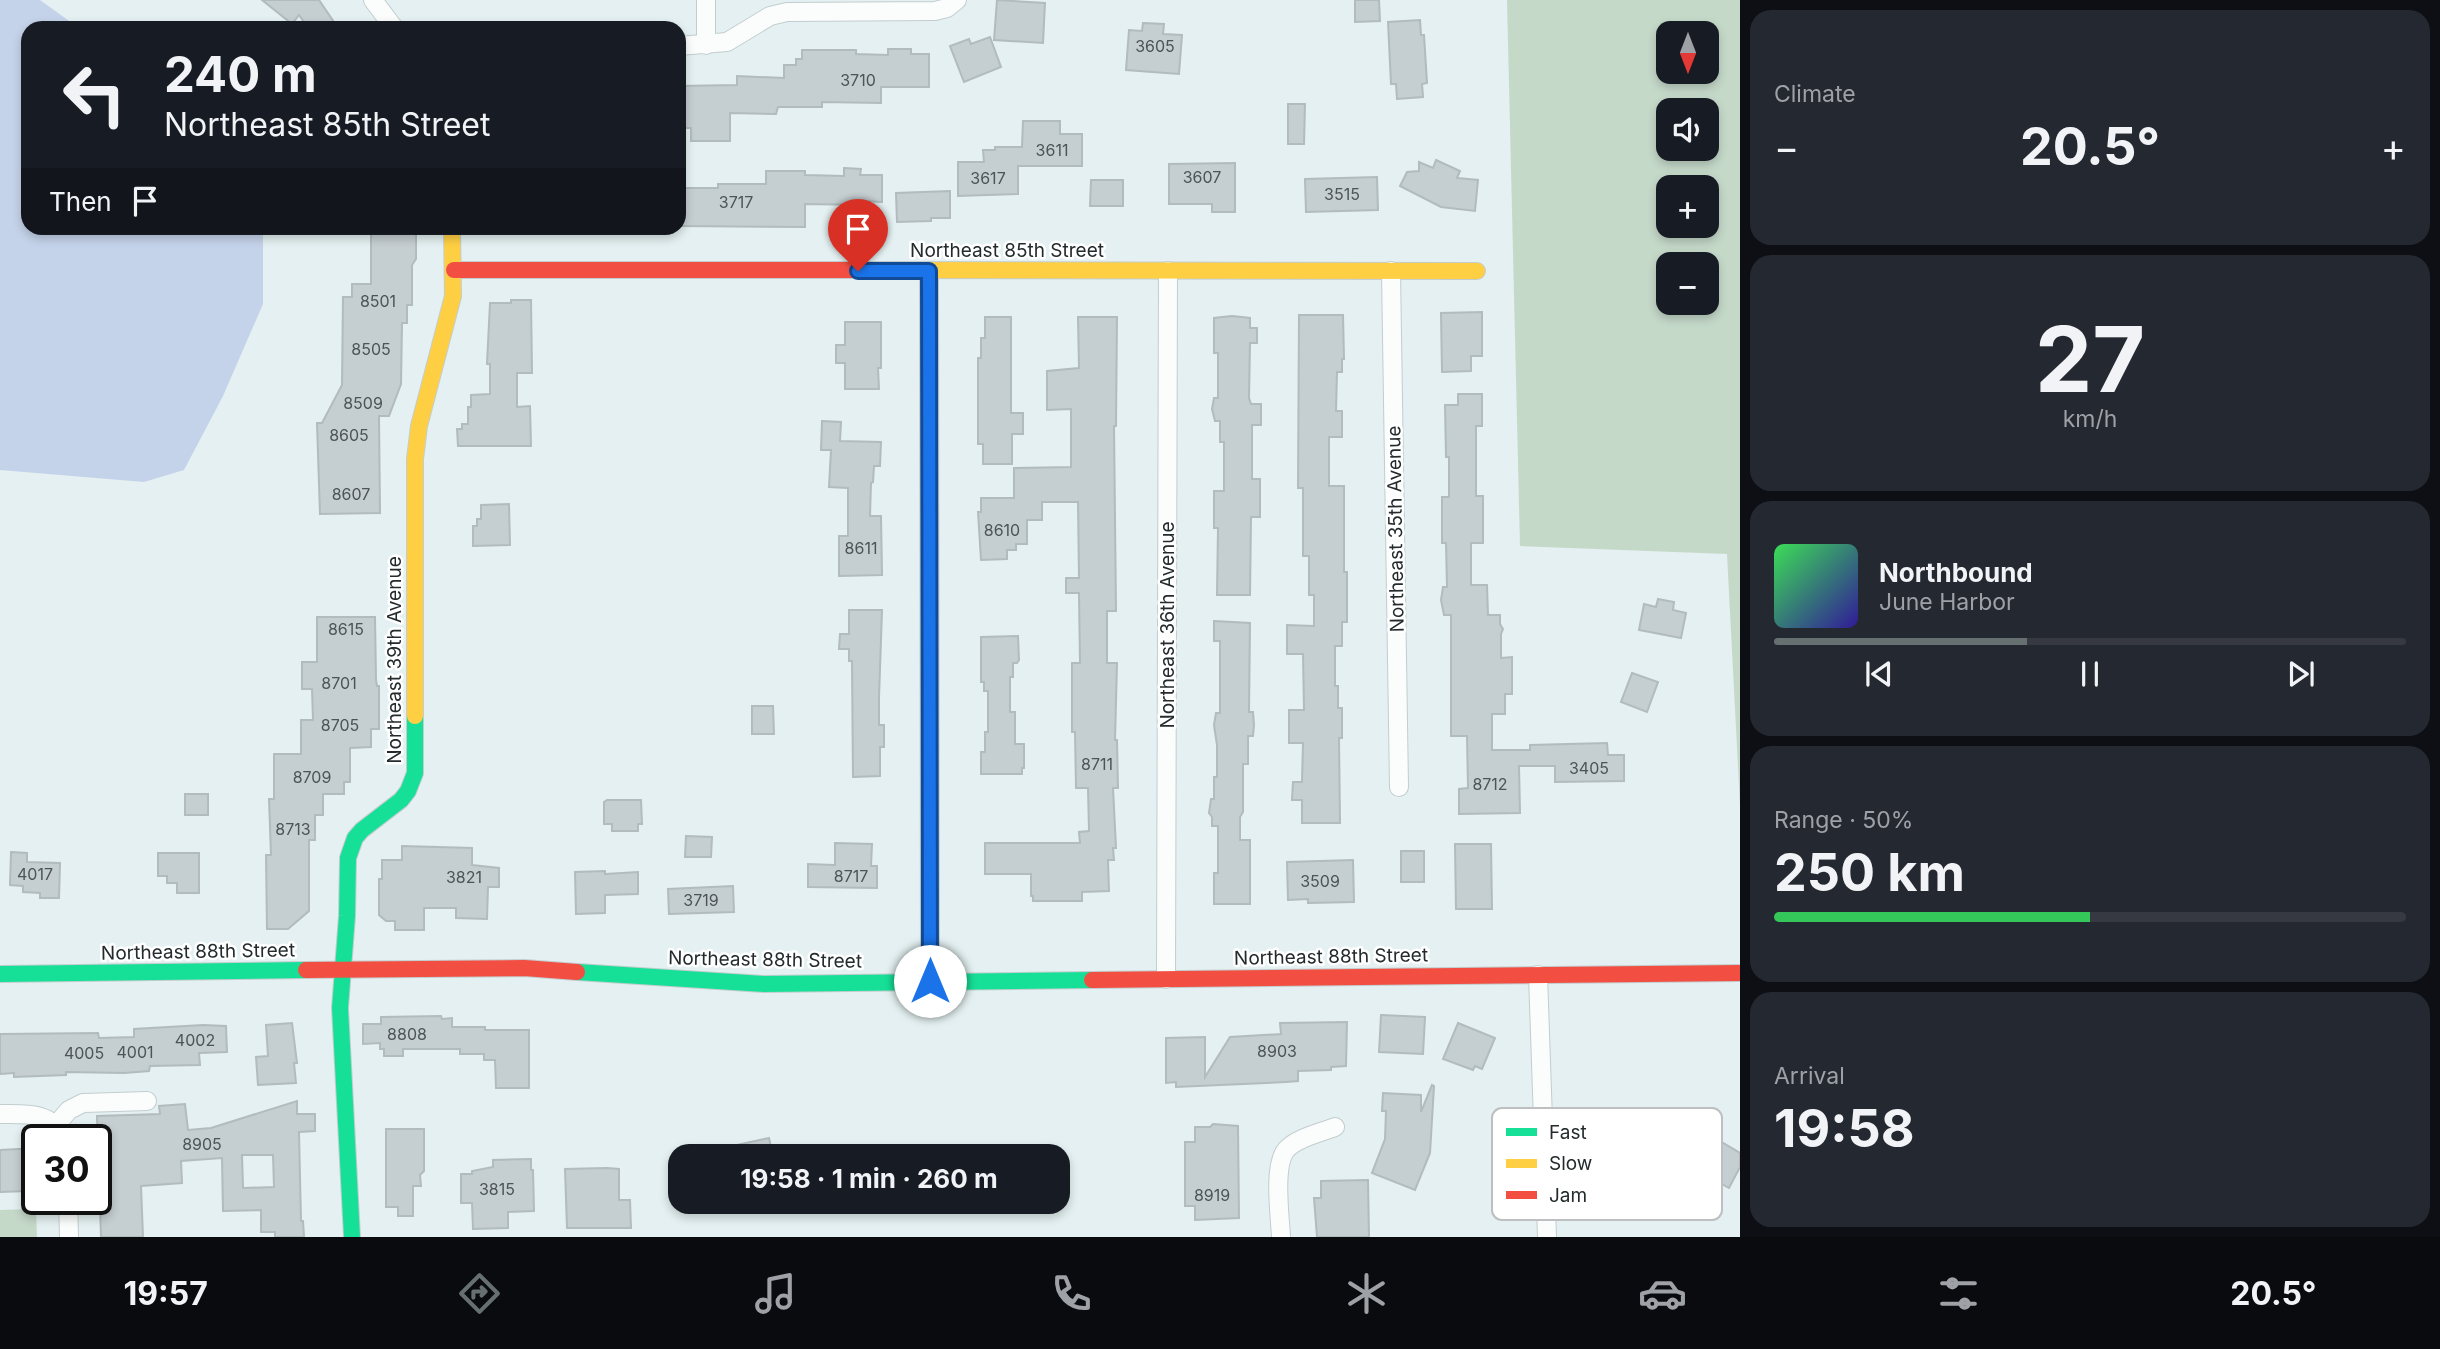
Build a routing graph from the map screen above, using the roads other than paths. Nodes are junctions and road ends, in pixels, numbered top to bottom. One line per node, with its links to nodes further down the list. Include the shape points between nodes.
1 (373, 0): 4 (street)
2 (706, 0): 5 (street)
3 (957, 0): 5 (street, via 934,11 779,13 727,42)
4 (389, 21)
5 (706, 45): 6 (street)
6 (686, 46)
7 (452, 235): 8 (street, Northeast 39th Avenue)
8 (454, 270): 9 (street, Northeast 85th Street); 14 (street, Northeast 39th Avenue, via 453,296 416,443 415,773 401,800 362,830 351,847 346,869)
9 (929, 271): 10 (street, Northeast 85th Street); 19 (street)
10 (1168, 271): 11 (street, Northeast 85th Street); 18 (street, Northeast 36th Avenue)
11 (1391, 271): 12 (street, Northeast 85th Street); 13 (street, Northeast 35th Avenue)
12 (1477, 271)
13 (1399, 787)
14 (343, 971): 16 (street, Northeast 88th Street); 19 (street, Northeast 88th Street, via 524,968 720,983); 27 (street, Northeast 39th Avenue, via 340,1008)
15 (1740, 973): 17 (street, Northeast 88th Street)
16 (0, 974)
17 (1538, 975): 18 (street, Northeast 88th Street); 21 (street)
18 (1166, 979): 19 (street, Northeast 88th Street)
19 (930, 981)
20 (147, 1101): 24 (street, via 83,1103 69,1110)
21 (1543, 1108)
22 (0, 1114): 23 (street, via 34,1115)
23 (50, 1124)
24 (63, 1124)
25 (1335, 1127): 29 (street, via 1284,1152 1279,1172)
26 (68, 1215): 28 (street)
27 (355, 1236)
28 (69, 1237)
29 (1281, 1237)

